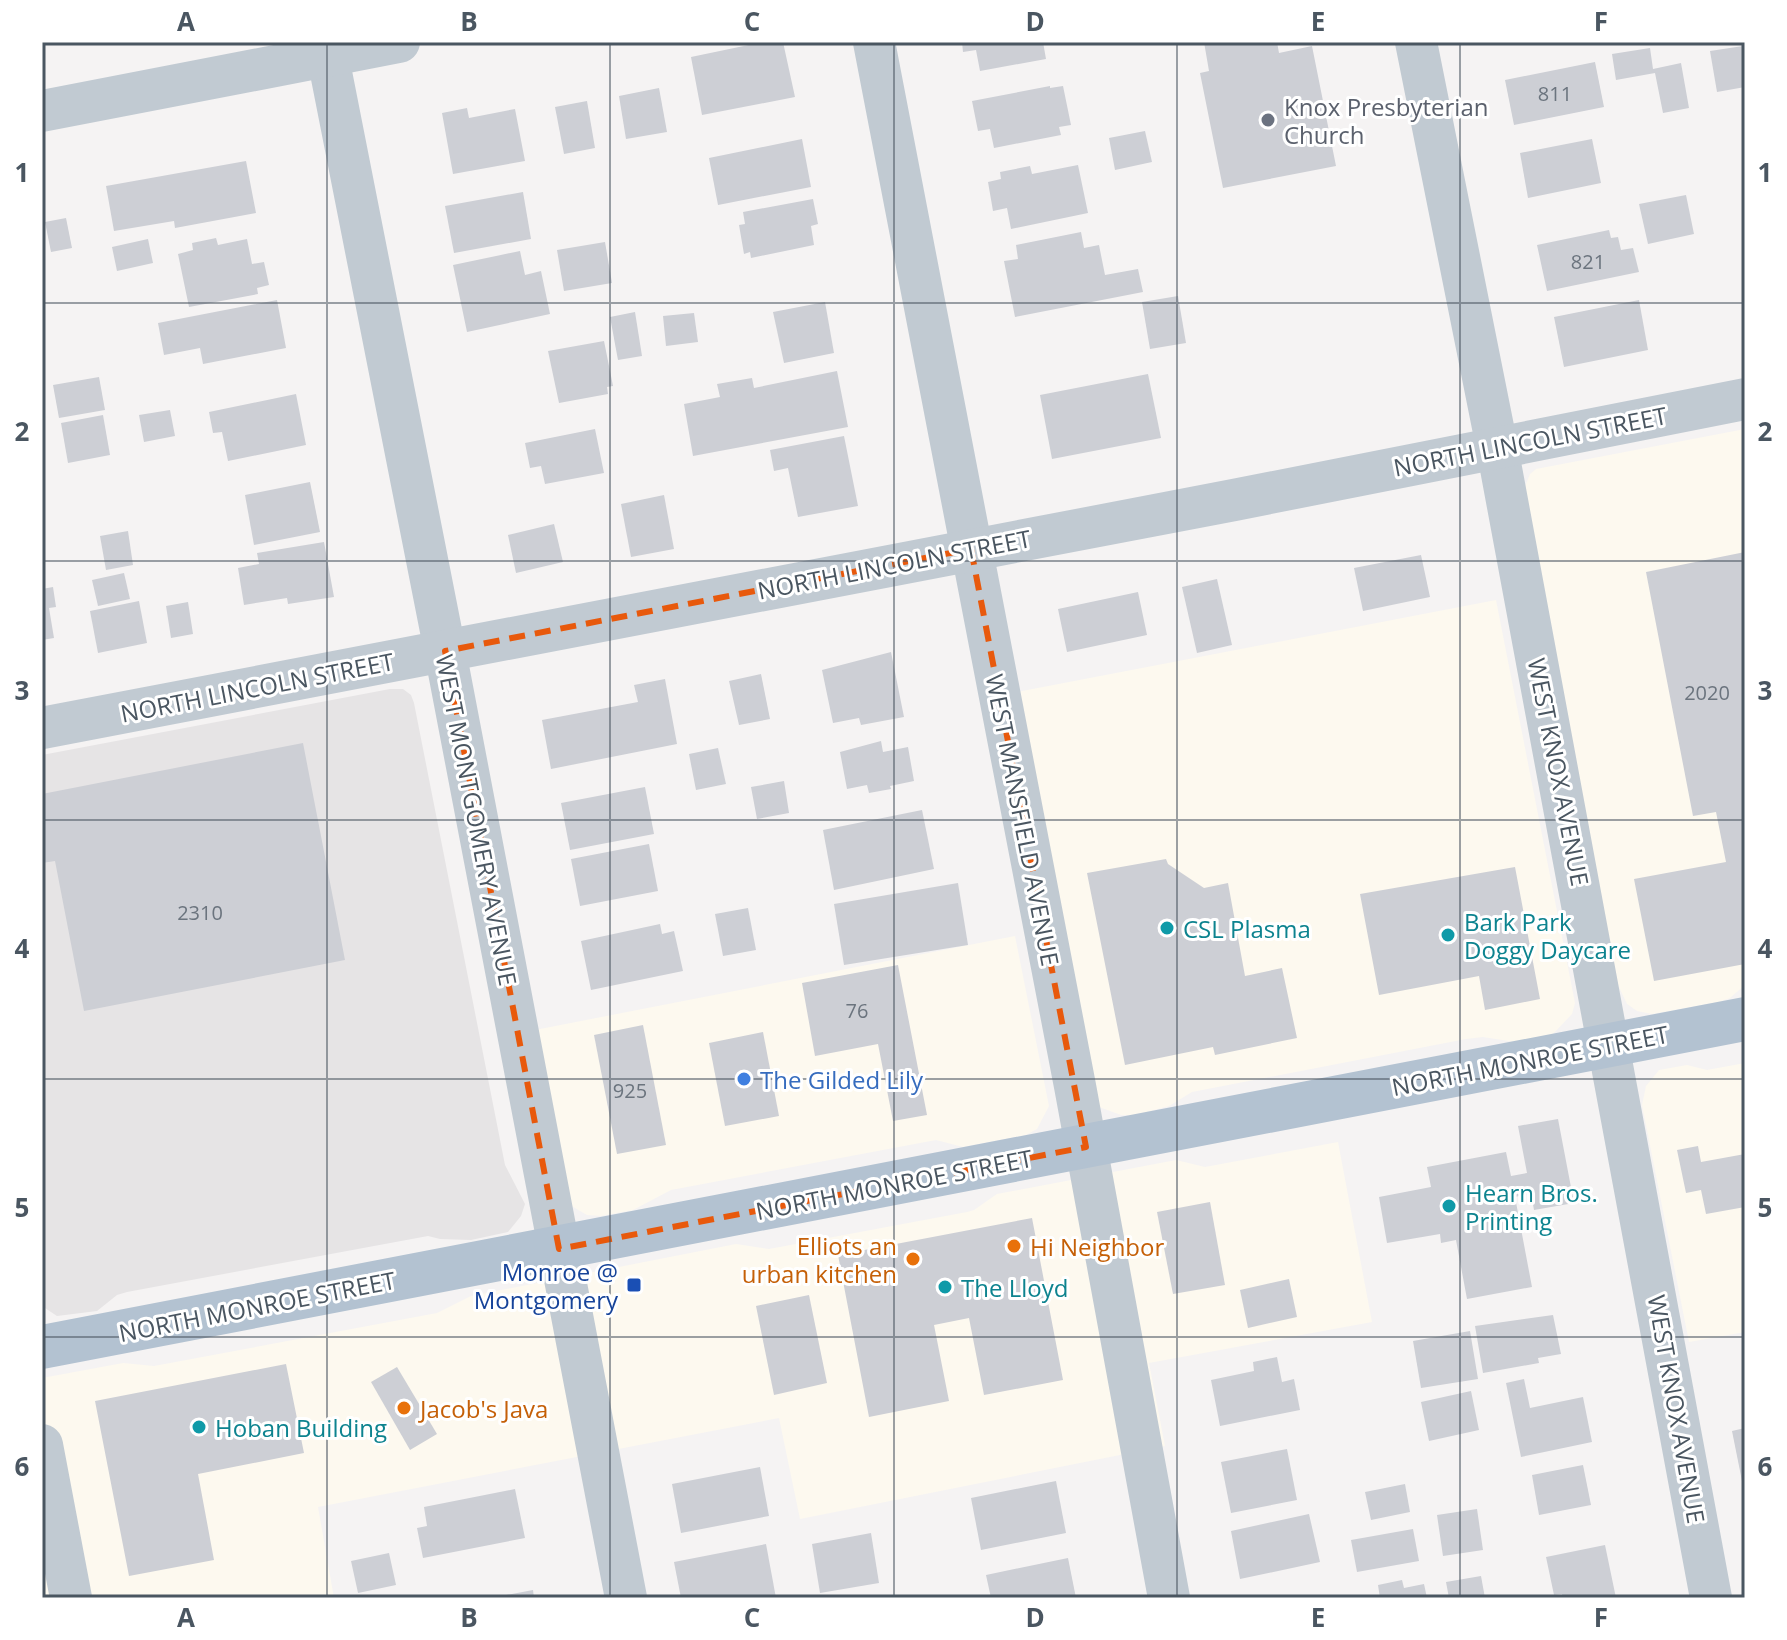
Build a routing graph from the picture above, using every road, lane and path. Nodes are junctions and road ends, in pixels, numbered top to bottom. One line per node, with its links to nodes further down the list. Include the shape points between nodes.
1 (399, 42): 4 (street)
2 (874, 42): 8 (street, WEST MANSFIELD AVENUE)
3 (1416, 42): 7 (street, WEST KNOX AVENUE)
4 (326, 49): 5 (street); 9 (street, WEST MONTGOMERY AVENUE)
5 (42, 111)
6 (1745, 399): 7 (street, NORTH LINCOLN STREET)
7 (1497, 447): 8 (street, NORTH LINCOLN STREET); 12 (street, WEST KNOX AVENUE)
8 (971, 549): 9 (street, NORTH LINCOLN STREET); 13 (street, WEST MANSFIELD AVENUE)
9 (445, 651): 10 (street, NORTH LINCOLN STREET); 14 (street, WEST MONTGOMERY AVENUE)
10 (42, 728)
11 (1745, 1019): 12 (main road, NORTH MONROE STREET)
12 (1610, 1046): 13 (main road, NORTH MONROE STREET); 20 (street, WEST KNOX AVENUE)
13 (1086, 1147): 14 (main road, NORTH MONROE STREET); 19 (street, WEST MANSFIELD AVENUE)
14 (559, 1249): 15 (main road, NORTH MONROE STREET); 18 (street, WEST MONTGOMERY AVENUE)
15 (42, 1347)
16 (42, 1445): 17 (street)
17 (71, 1598)
18 (626, 1598)
19 (1169, 1598)
20 (1711, 1598)

